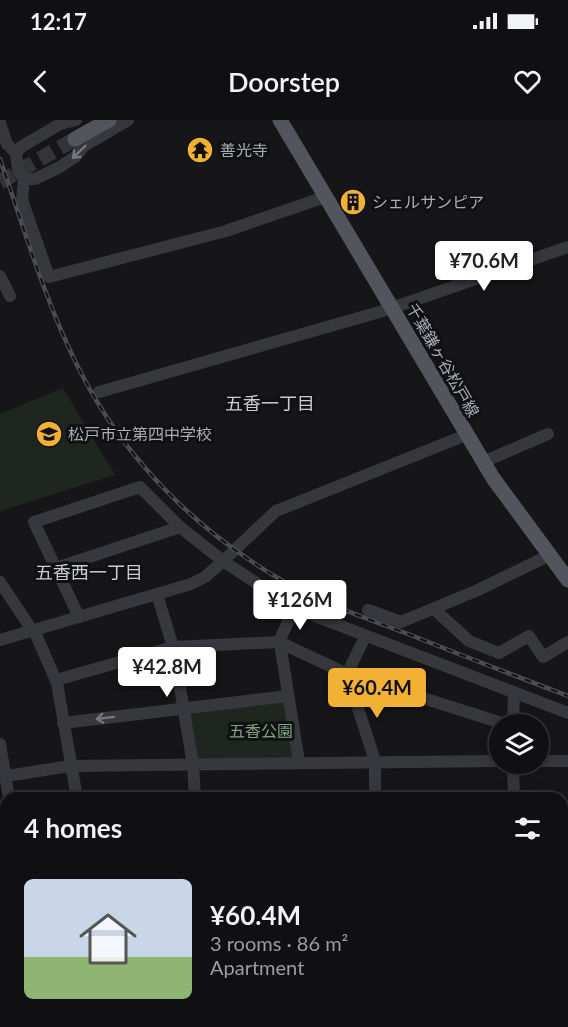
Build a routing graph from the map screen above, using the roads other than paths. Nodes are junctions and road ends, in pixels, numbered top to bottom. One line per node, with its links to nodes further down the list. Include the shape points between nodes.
1 (95, 120): 6 (main road)
2 (109, 120): 6 (main road)
3 (128, 120): 8 (street, one-way to 8, via 84,146 58,168 35,179)
4 (280, 120): 9 (main road, 千葉鎌ヶ谷松戸線)
5 (0, 123): 7 (street, via 7,144)
6 (74, 131): 7 (street, via 60,124)
7 (16, 153): 8 (street, via 18,171)
8 (24, 179): 9 (street, via 22,200 49,277 226,231)
9 (325, 196): 13 (main road, 千葉鎌ヶ谷松戸線)
10 (568, 248): 13 (street)
11 (0, 276): 12 (street)
12 (10, 296)
13 (391, 309): 14 (street); 16 (main road, 千葉鎌ヶ谷松戸線)
14 (99, 392)
15 (548, 434): 17 (street)
16 (466, 435): 17 (main road, 千葉鎌ヶ谷松戸線); 20 (street, via 276,511)
17 (483, 462): 19 (main road, 千葉鎌ヶ谷松戸線)
18 (180, 527): 20 (street); 21 (street); 21 (street, via 140,487 34,522)
19 (550, 555): 22 (main road, 千葉鎌ヶ谷松戸線); 26 (street)
20 (223, 561): 24 (street, via 198,581); 25 (street)
21 (56, 568): 28 (street)
22 (568, 580)
23 (0, 582): 29 (street)
24 (156, 594): 28 (street); 34 (street)
25 (294, 608): 30 (street); 32 (street)
26 (434, 609): 27 (street, via 401,622); 33 (street, via 469,641 499,653 529,636 543,657)
27 (368, 610)
28 (79, 617): 29 (street)
29 (33, 630): 31 (street); 36 (street)
30 (365, 637): 35 (street); 37 (street)
31 (0, 640)
32 (279, 642): 34 (street); 35 (street); 38 (street)
33 (568, 642)
34 (173, 647): 36 (street); 39 (street)
35 (348, 674): 42 (street); 45 (street)
36 (56, 680): 43 (street)
37 (514, 692): 40 (street); 41 (street)
38 (288, 696): 39 (street); 49 (street)
39 (184, 709): 43 (street, one-way to 43); 50 (street)
40 (568, 713)
41 (513, 714)
42 (489, 719)
43 (63, 723): 51 (street)
44 (0, 744): 53 (street)
45 (375, 761): 46 (street); 49 (street); 57 (street)
46 (489, 761)
47 (549, 761): 48 (street)
48 (568, 761)
49 (299, 762): 50 (street)
50 (193, 764): 51 (street); 56 (street)
51 (70, 766): 53 (street); 55 (street)
52 (513, 774): 58 (street)
53 (3, 777): 54 (street)
54 (7, 792)
55 (76, 792)
56 (195, 792)
57 (375, 792)
58 (514, 792)

